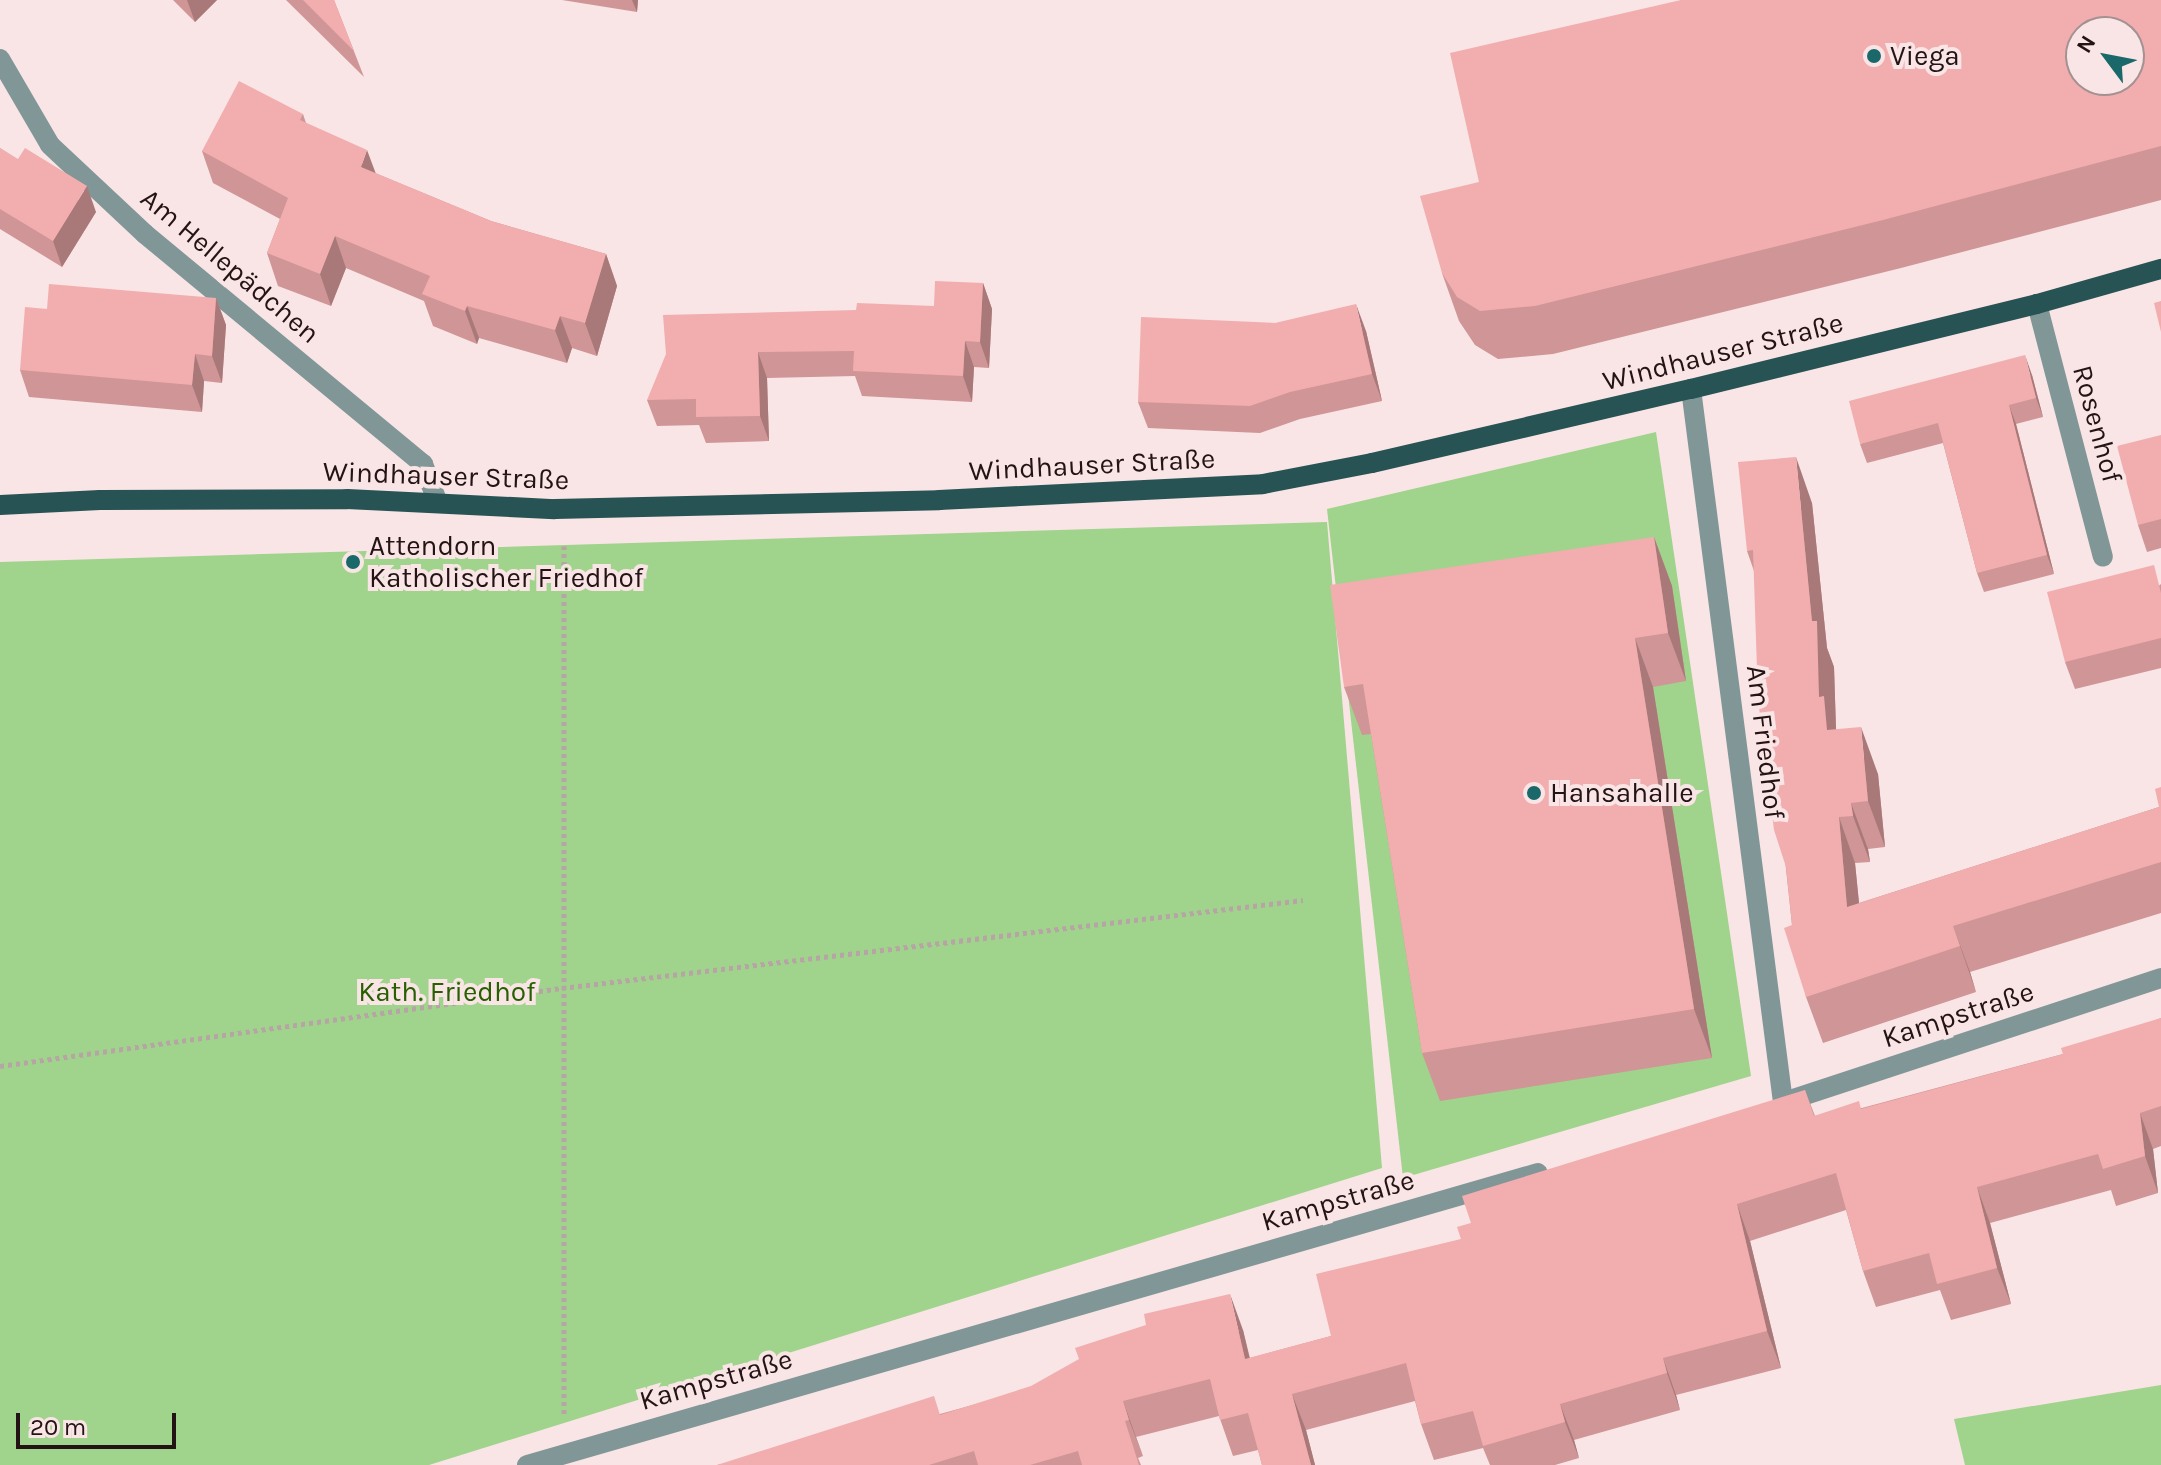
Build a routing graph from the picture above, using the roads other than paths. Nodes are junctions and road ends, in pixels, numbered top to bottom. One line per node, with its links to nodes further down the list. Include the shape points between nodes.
1 (0, 59): 5 (street, Am Hellepädchen, via 50,145 145,234 423,464)
2 (2161, 269): 3 (main road, Windhauser Straße)
3 (2037, 304): 4 (main road, Windhauser Straße); 7 (street, Rosenhof)
4 (1691, 389): 5 (main road, Windhauser Straße, via 1263,484 939,500 555,509); 9 (street, Am Friedhof)
5 (437, 501): 6 (main road, Windhauser Straße, via 100,500)
6 (0, 505)
7 (2103, 557)
8 (2161, 978): 9 (street, Kampstraße)
9 (1776, 1104)
10 (1555, 1168): 11 (street, Kampstraße)
11 (527, 1465)

